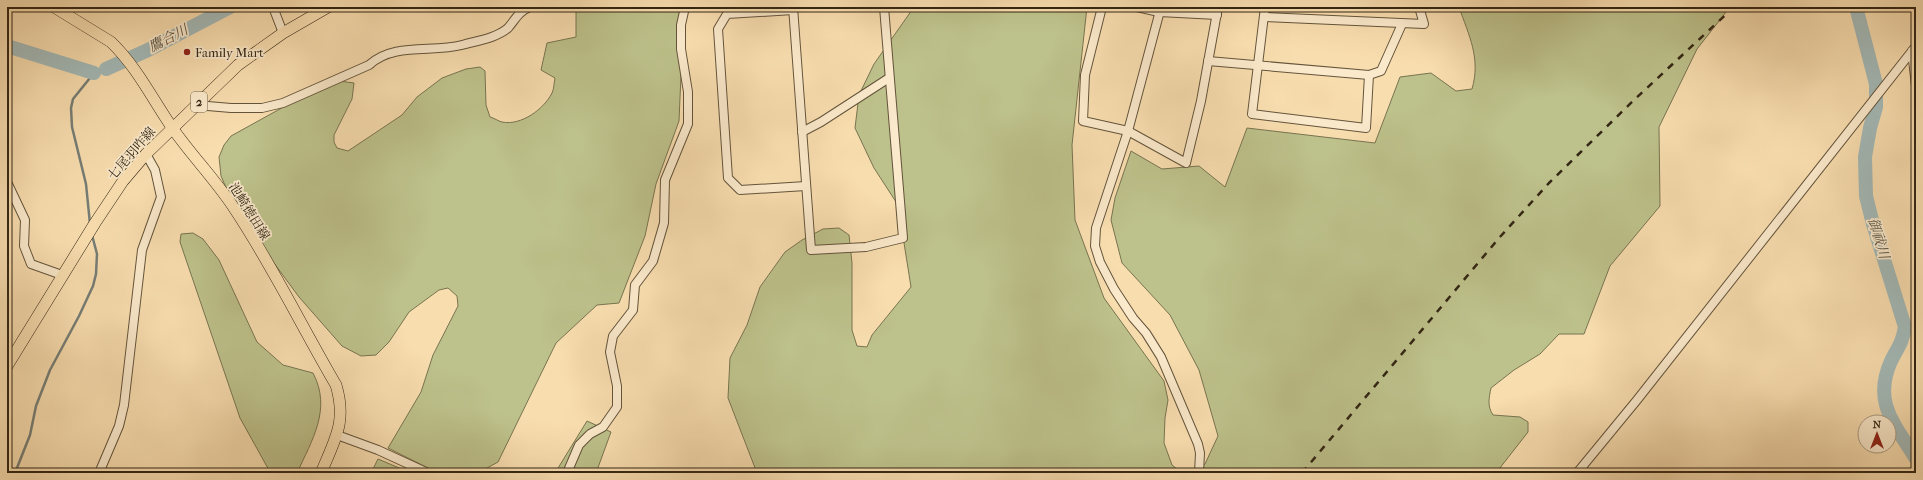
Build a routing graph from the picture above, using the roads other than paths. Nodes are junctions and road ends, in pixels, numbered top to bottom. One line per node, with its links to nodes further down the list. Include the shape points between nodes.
1 (54, 7): 24 (main road, 池崎徳田線, via 119,49)
2 (274, 7): 16 (street)
3 (328, 7): 16 (main road, 七尾羽咋線 / 2)
4 (530, 7): 23 (street, via 496,35 460,45 389,53 376,58 369,65 283,103 262,108)
5 (685, 7): 36 (street, via 681,25 681,49 688,92 688,124 664,180 664,223 653,261 635,284 634,310 614,336 610,352 617,386 617,407 602,426 579,445)
6 (884, 7): 21 (street)
7 (1102, 7): 25 (street, via 1085,75 1083,121)
8 (1137, 7): 12 (street)
9 (1265, 7): 14 (street)
10 (1419, 7): 15 (street, via 1424,24)
11 (793, 8): 26 (street); 29 (street, via 727,14 718,29 728,178 740,190)
12 (1160, 10): 13 (street); 25 (street)
13 (1217, 11): 18 (street)
14 (1264, 17): 15 (street); 19 (street)
15 (1402, 24): 20 (street, via 1381,72)
16 (283, 32): 23 (main road, 七尾羽咋線 / 2, via 238,65)
17 (1914, 48): 22 (street); 38 (street)
18 (1208, 61): 19 (street); 25 (street, via 1202,101 1186,163)
19 (1258, 65): 20 (street); 20 (street, via 1252,114 1366,128)
20 (1370, 75)
21 (890, 78): 26 (street); 29 (street, via 903,238 866,247 811,250)
22 (1916, 86)
23 (196, 105): 24 (main road, 七尾羽咋線 / 2)
24 (172, 127): 27 (main road, 七尾羽咋線 / 2); 32 (main road, 池崎徳田線, via 234,208 336,385 341,415)
25 (1128, 131): 37 (street, via 1096,228 1095,246 1114,290 1146,333 1160,357 1198,444)
26 (802, 132): 29 (street)
27 (146, 154): 30 (main road, 七尾羽咋線 / 2, via 122,181); 33 (street, via 156,170 161,197 142,250 124,405 119,426)
28 (7, 182): 30 (street, via 25,220 24,246 31,264)
29 (806, 186)
30 (62, 275): 31 (main road, 七尾羽咋線 / 2)
31 (7, 366)
32 (337, 435): 34 (main road, 池崎徳田線); 35 (street)
33 (99, 473)
34 (321, 473)
35 (428, 473)
36 (567, 473)
37 (1199, 473)
38 (1577, 473)

